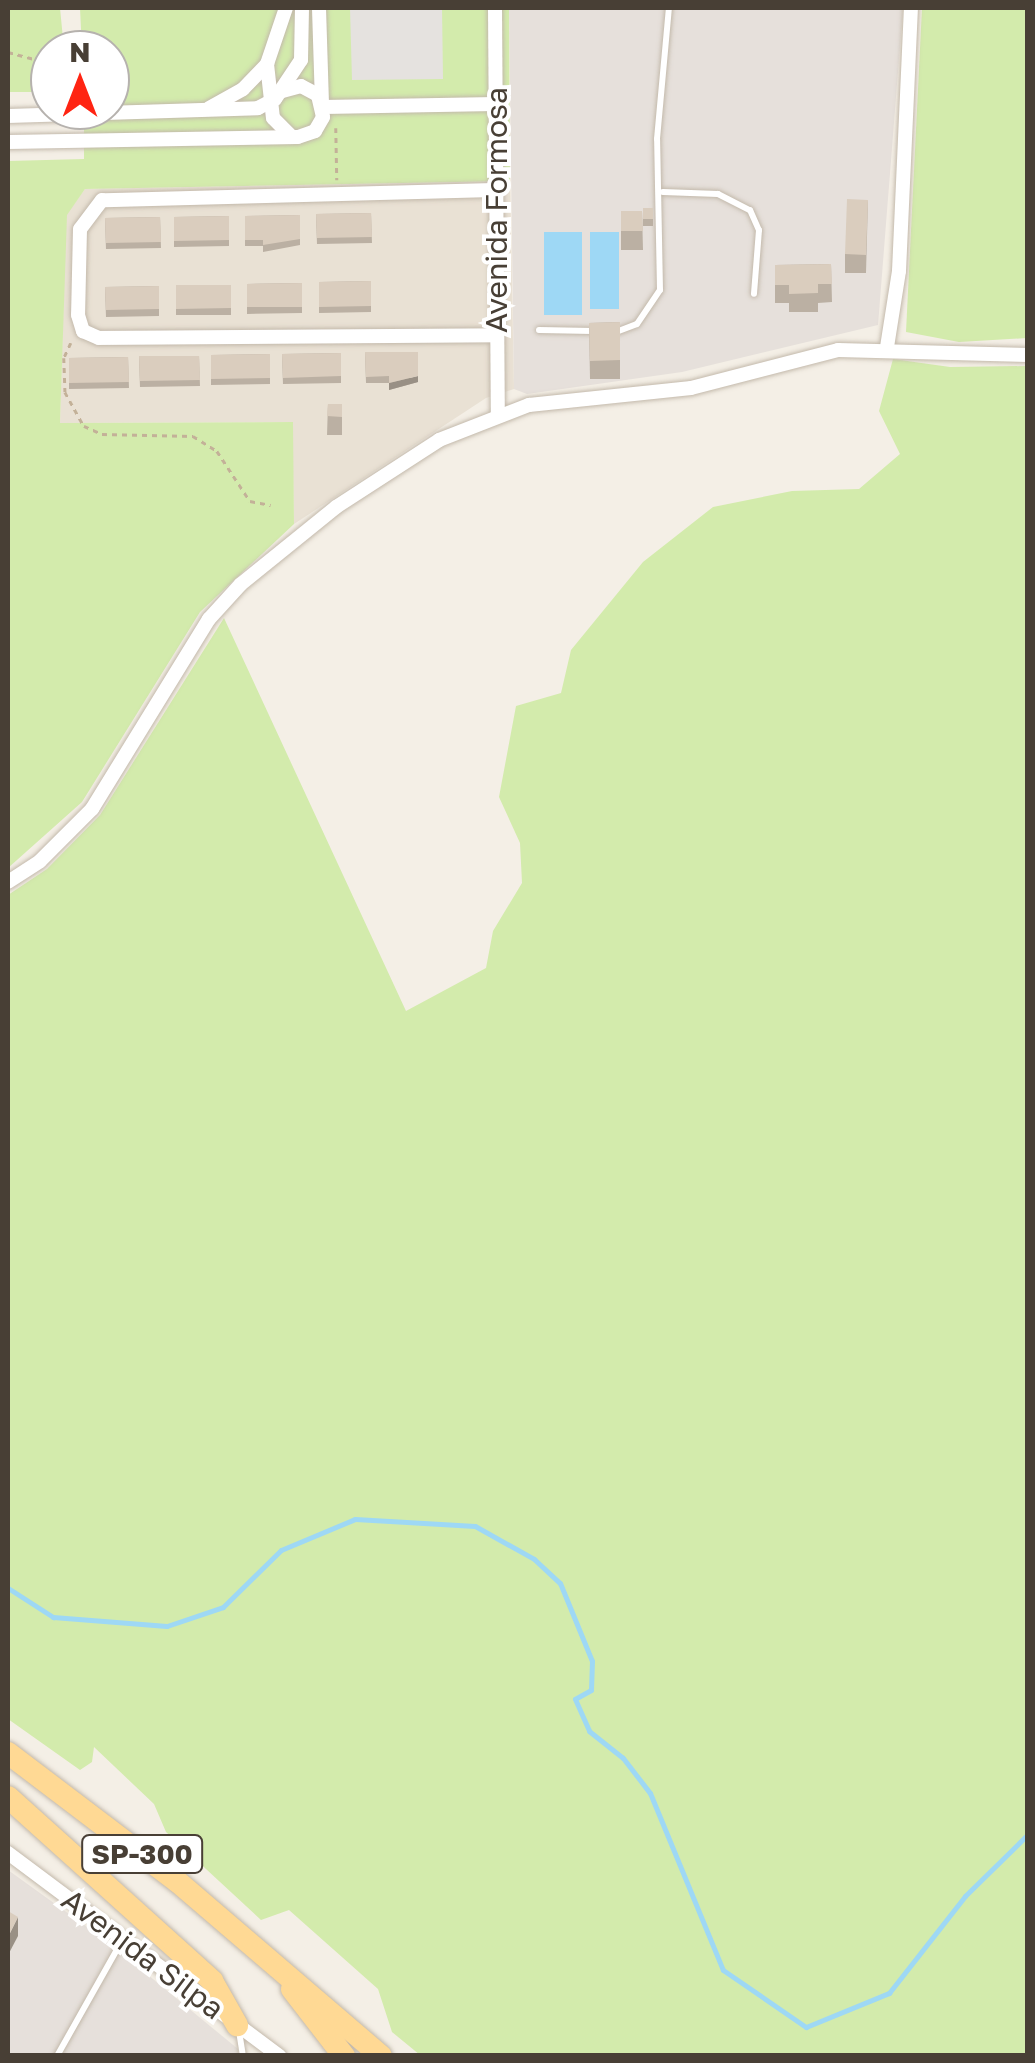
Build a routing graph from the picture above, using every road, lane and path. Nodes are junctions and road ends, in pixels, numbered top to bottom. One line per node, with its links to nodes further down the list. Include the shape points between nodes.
1 (286, 8): 7 (street)
2 (302, 8): 8 (street)
3 (319, 8): 11 (street)
4 (495, 8): 12 (street, Avenida Formosa)
5 (669, 8): 18 (lane, via 657,139)
6 (912, 8): 23 (street, via 899,270)
7 (284, 28): 8 (street); 9 (street)
8 (301, 60): 10 (street)
9 (267, 64): 10 (street); 13 (street, via 243,88)
10 (279, 95): 11 (street, via 301,86); 13 (street, via 248,110); 15 (street, via 273,118)
11 (322, 104): 12 (street); 15 (street, via 314,131)
12 (496, 104): 17 (street, Avenida Formosa)
13 (200, 112): 14 (street)
14 (8, 116)
15 (292, 136): 16 (street)
16 (8, 142)
17 (496, 190): 21 (street, via 102,200 80,229); 22 (street, Avenida Formosa)
18 (663, 192): 19 (lane, via 718,194 750,210 760,230); 20 (lane, via 660,290 651,310 629,330)
19 (754, 294)
20 (539, 330)
21 (83, 331): 22 (street, via 99,338); 26 (path, via 64,358 67,402 84,426 102,434 194,436 216,451 250,500)
22 (496, 335): 25 (street, Avenida Formosa)
23 (887, 347): 24 (street); 25 (street, via 838,350 691,388)
24 (1028, 355)
25 (498, 413): 27 (street, via 387,472 241,584 209,619 92,809 52,851)
26 (272, 505)
27 (8, 882)
28 (8, 1753): 32 (main road, SP-300)
29 (8, 1798): 33 (main road, via 212,1981)
30 (8, 1852): 31 (street, Avenida Silpa)
31 (123, 1938): 33 (street, Avenida Silpa); 34 (lane)
32 (272, 1962): 37 (main road, SP-300); 38 (main road, SP-300)
33 (237, 2025): 35 (lane); 36 (street, Avenida Silpa)
34 (57, 2056)
35 (243, 2056)
36 (280, 2056)
37 (344, 2056)
38 (381, 2056)

